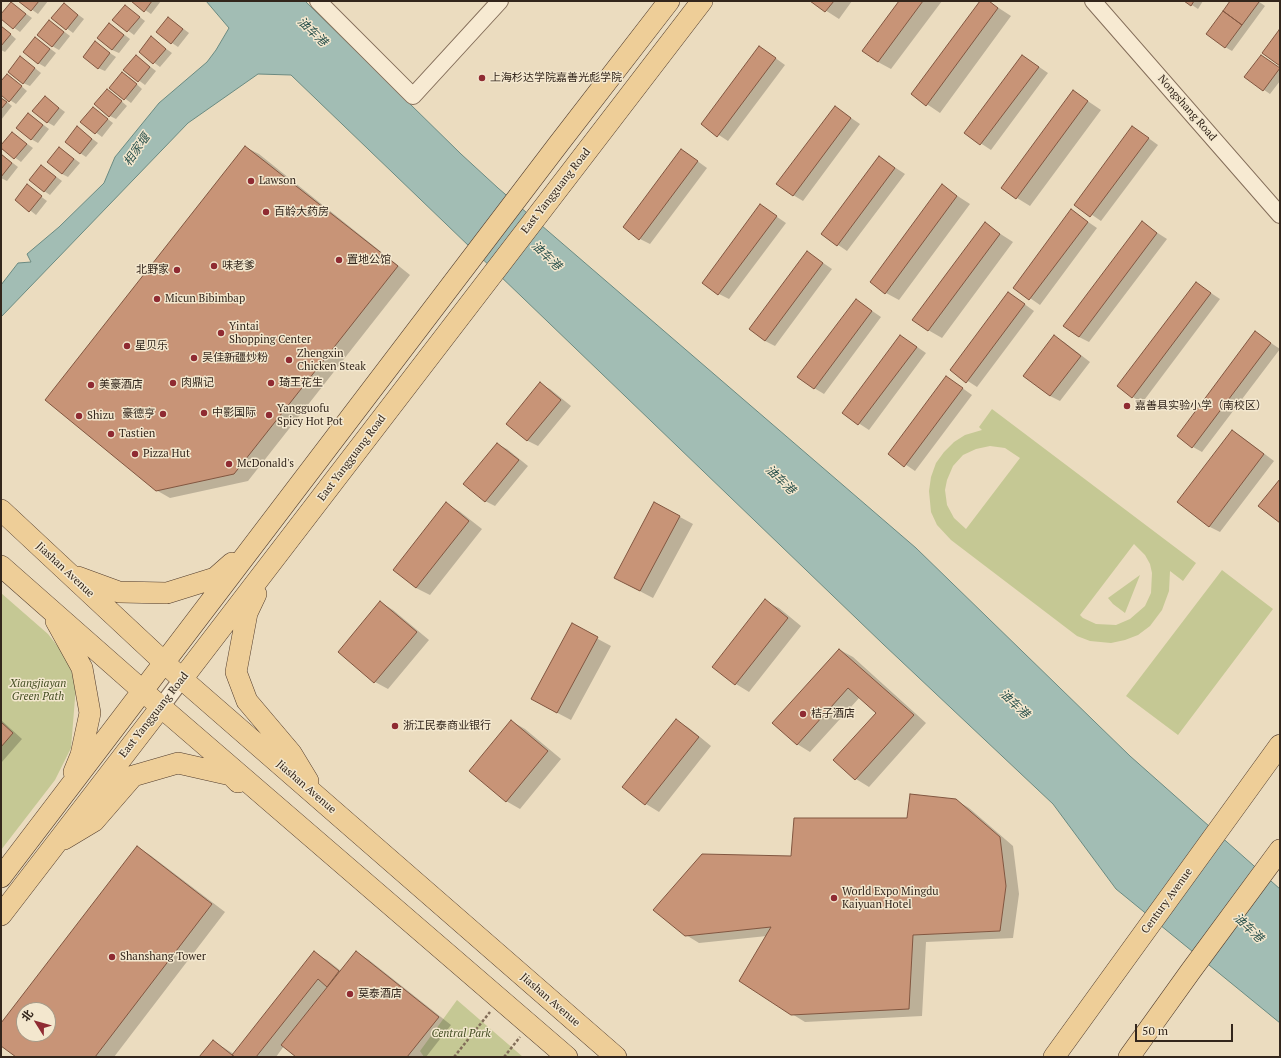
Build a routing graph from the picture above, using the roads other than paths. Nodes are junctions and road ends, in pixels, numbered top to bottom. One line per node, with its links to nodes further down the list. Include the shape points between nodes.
1 (318, 1): 2 (street, via 413,96)
2 (500, 1)
3 (669, 1): 8 (main road)
4 (702, 1): 9 (main road, East Yangguang Road)
5 (1093, 1): 6 (street, Nongshang Road)
6 (1280, 215)
7 (1, 510): 11 (main road, Jiashan Avenue)
8 (256, 543): 11 (main road, via 215,578 167,593 119,592); 13 (main road)
9 (274, 559): 14 (main road, East Yangguang Road); 19 (main road, via 247,613 236,672 247,701 291,753)
10 (1, 566): 12 (main road)
11 (70, 574): 13 (main road, Jiashan Avenue)
12 (49, 608): 15 (main road); 18 (main road, via 82,668 90,713 80,755)
13 (164, 663): 14 (main road, Jiashan Avenue); 15 (main road)
14 (182, 679): 16 (street, East Yangguang Road); 19 (main road, Jiashan Avenue)
15 (142, 690): 16 (main road); 18 (main road)
16 (161, 707): 20 (main road); 21 (main road, East Yangguang Road)
17 (1280, 745): 27 (main road, Century Avenue)
18 (65, 792): 23 (main road)
19 (317, 797): 26 (main road, Jiashan Avenue)
20 (269, 801): 21 (main road, via 256,799 230,776 178,763 133,776 94,821); 25 (main road)
21 (55, 844): 24 (main road, East Yangguang Road)
22 (1280, 850): 28 (main road)
23 (1, 877)
24 (1, 915)
25 (567, 1057)
26 (616, 1057)
27 (1054, 1057)
28 (1129, 1057)

